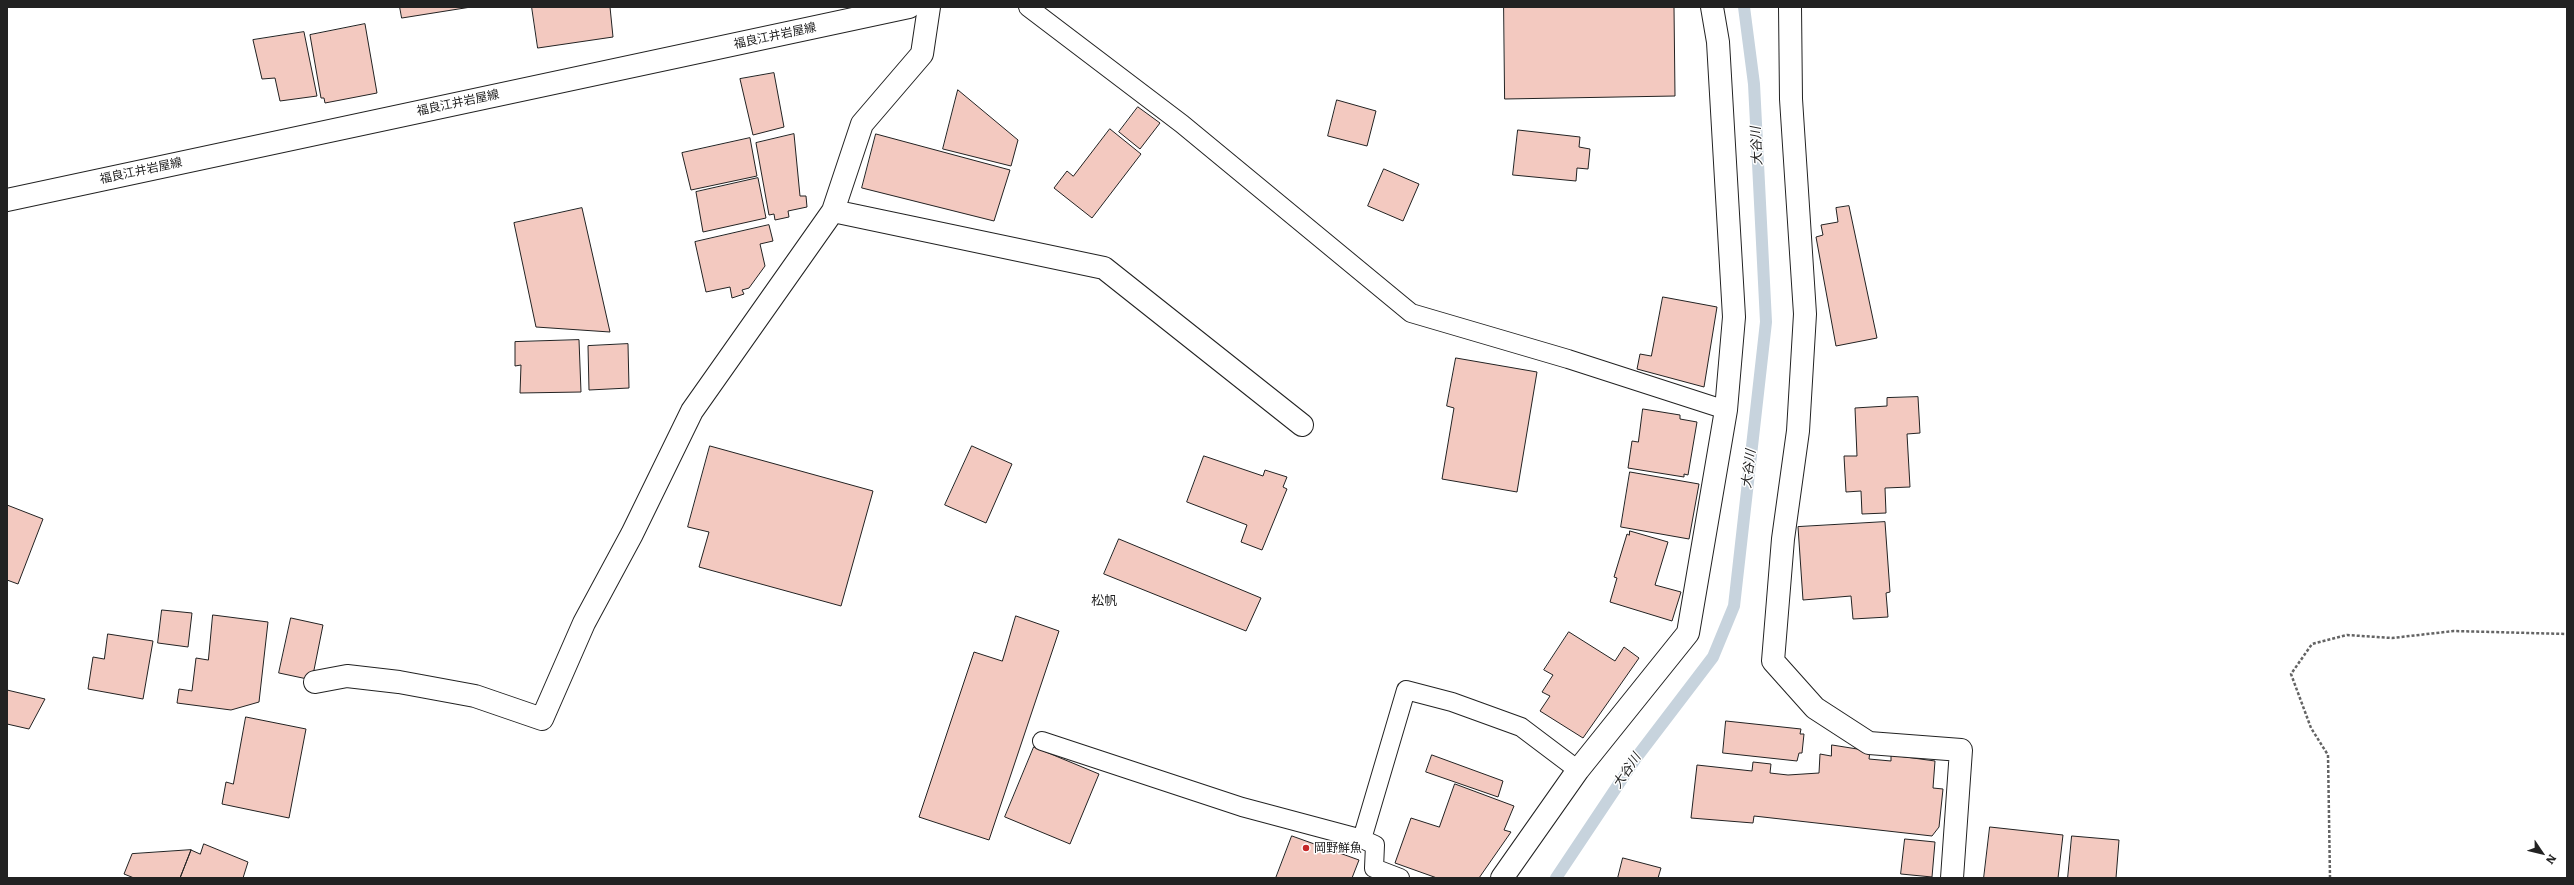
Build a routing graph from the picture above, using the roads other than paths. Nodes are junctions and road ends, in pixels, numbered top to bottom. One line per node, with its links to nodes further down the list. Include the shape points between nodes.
1 (909, 7): 6 (street, 福良江井岩屋線)
2 (929, 7): 7 (street, via 922,54 862,124)
3 (1028, 7): 8 (lane, via 1182,124 1411,313 1568,359)
4 (1712, 7): 8 (street, via 1718,42 1734,317)
5 (1790, 7): 16 (street, via 1791,99 1805,314 1798,431 1783,539 1773,661 1815,708 1869,743 1961,750)
6 (7, 200)
7 (833, 211): 9 (street, via 1104,268); 10 (street, via 692,411 632,534 584,623 542,719 474,696 399,682 347,676)
8 (1726, 410): 12 (street, via 1688,633)
9 (1302, 425)
10 (314, 682)
11 (1042, 741): 13 (lane, via 1242,807)
12 (1578, 770): 13 (lane, via 1521,726 1452,702 1406,690); 15 (street)
13 (1362, 838): 14 (lane, via 1374,845 1374,868)
14 (1400, 878)
15 (1502, 878)
16 (1952, 878)

